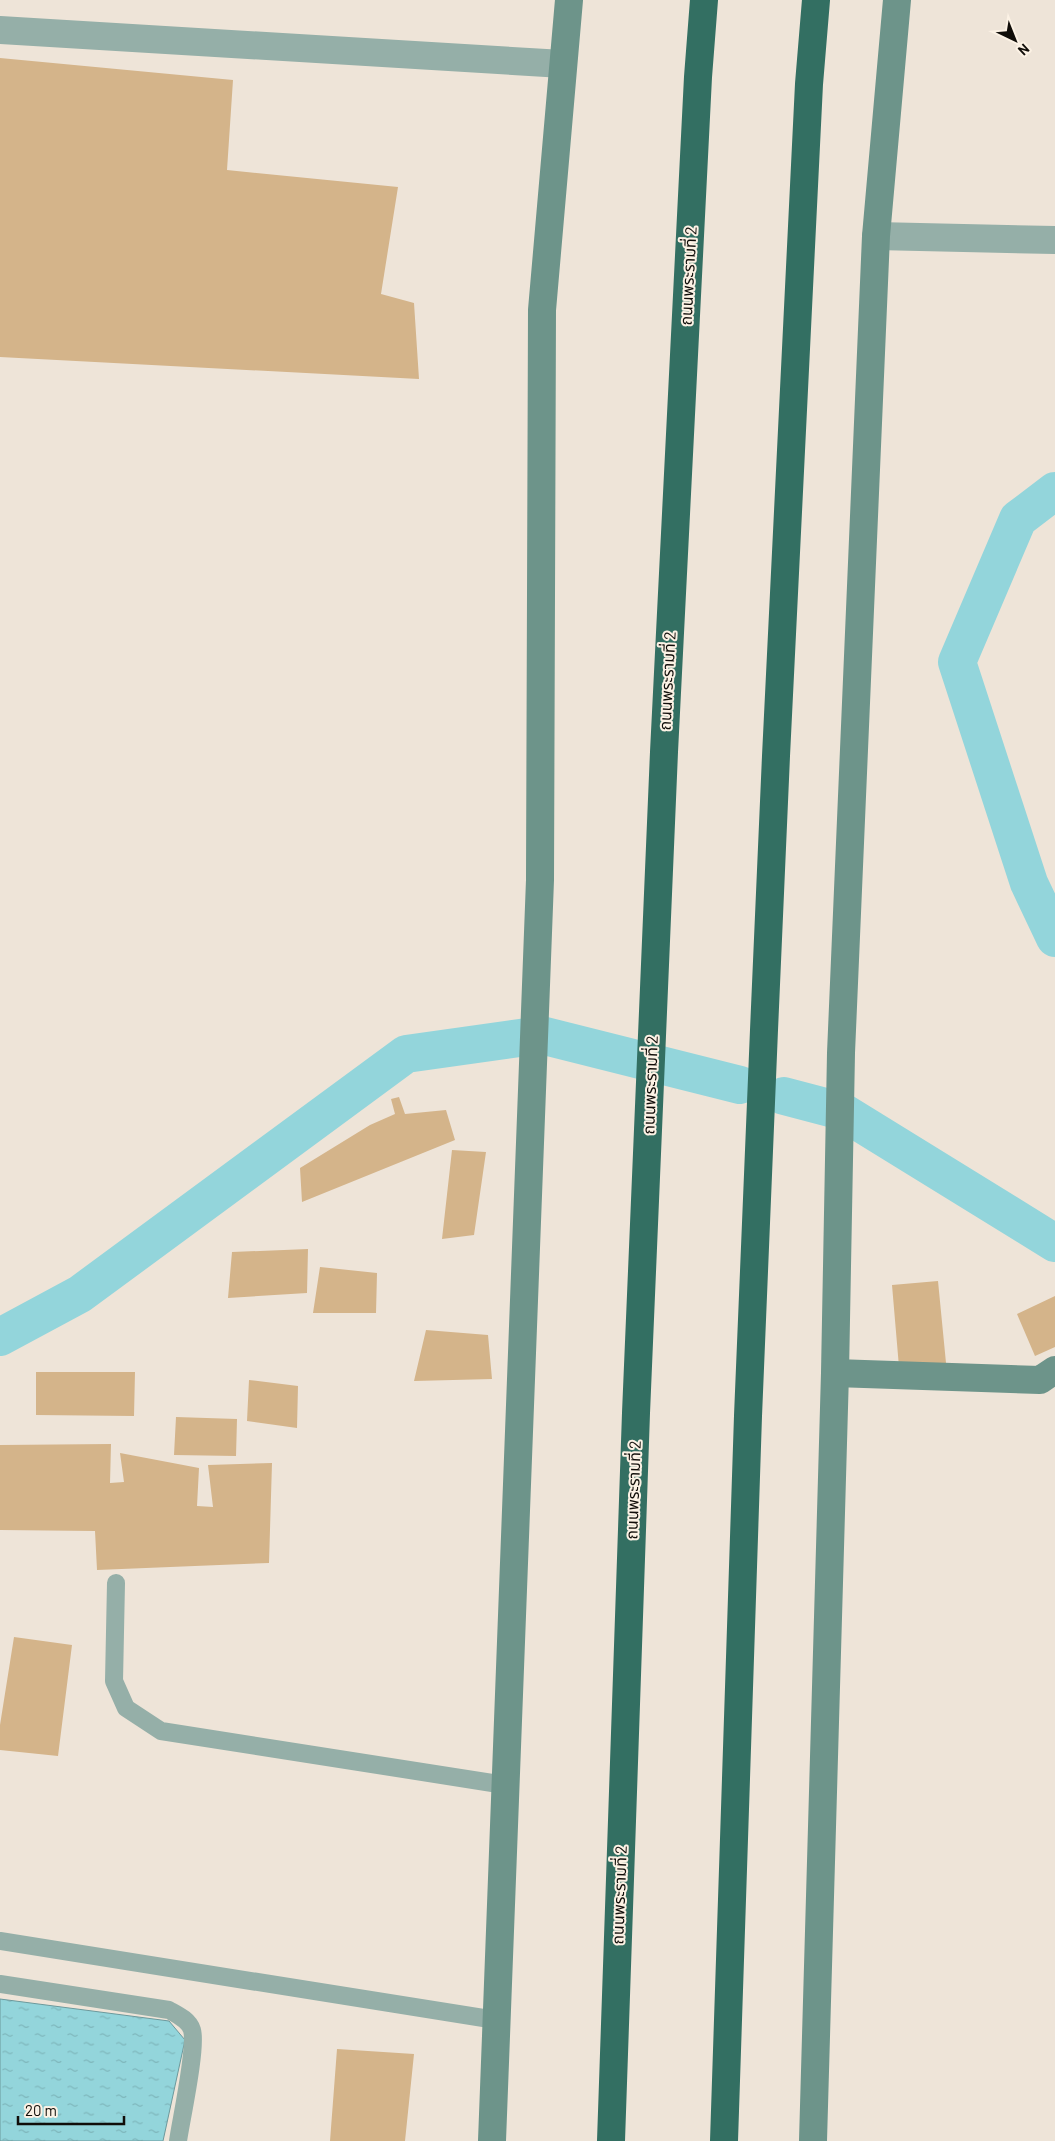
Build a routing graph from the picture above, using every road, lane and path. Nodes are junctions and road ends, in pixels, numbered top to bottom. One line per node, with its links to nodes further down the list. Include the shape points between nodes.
1 (569, 0): 6 (main road)
2 (704, 0): 18 (highway, ถนนพระรามที่ 2, via 647,1148)
3 (816, 0): 19 (highway, via 764,1030)
4 (897, 0): 7 (main road)
5 (0, 30): 6 (street)
6 (563, 64): 12 (main road, via 542,310 540,880)
7 (876, 236): 8 (street); 10 (main road, via 841,1053)
8 (1055, 240)
9 (1055, 1370): 10 (main road, via 1040,1380)
10 (835, 1373): 20 (main road)
11 (116, 1583): 12 (lane, via 114,1681 126,1708 161,1731)
12 (505, 1785): 15 (main road)
13 (0, 1941): 15 (lane)
14 (0, 1984): 16 (lane, via 169,2010 184,2018 192,2030 193,2049)
15 (496, 2020): 17 (main road)
16 (178, 2141)
17 (492, 2141)
18 (611, 2141)
19 (724, 2141)
20 (813, 2141)

